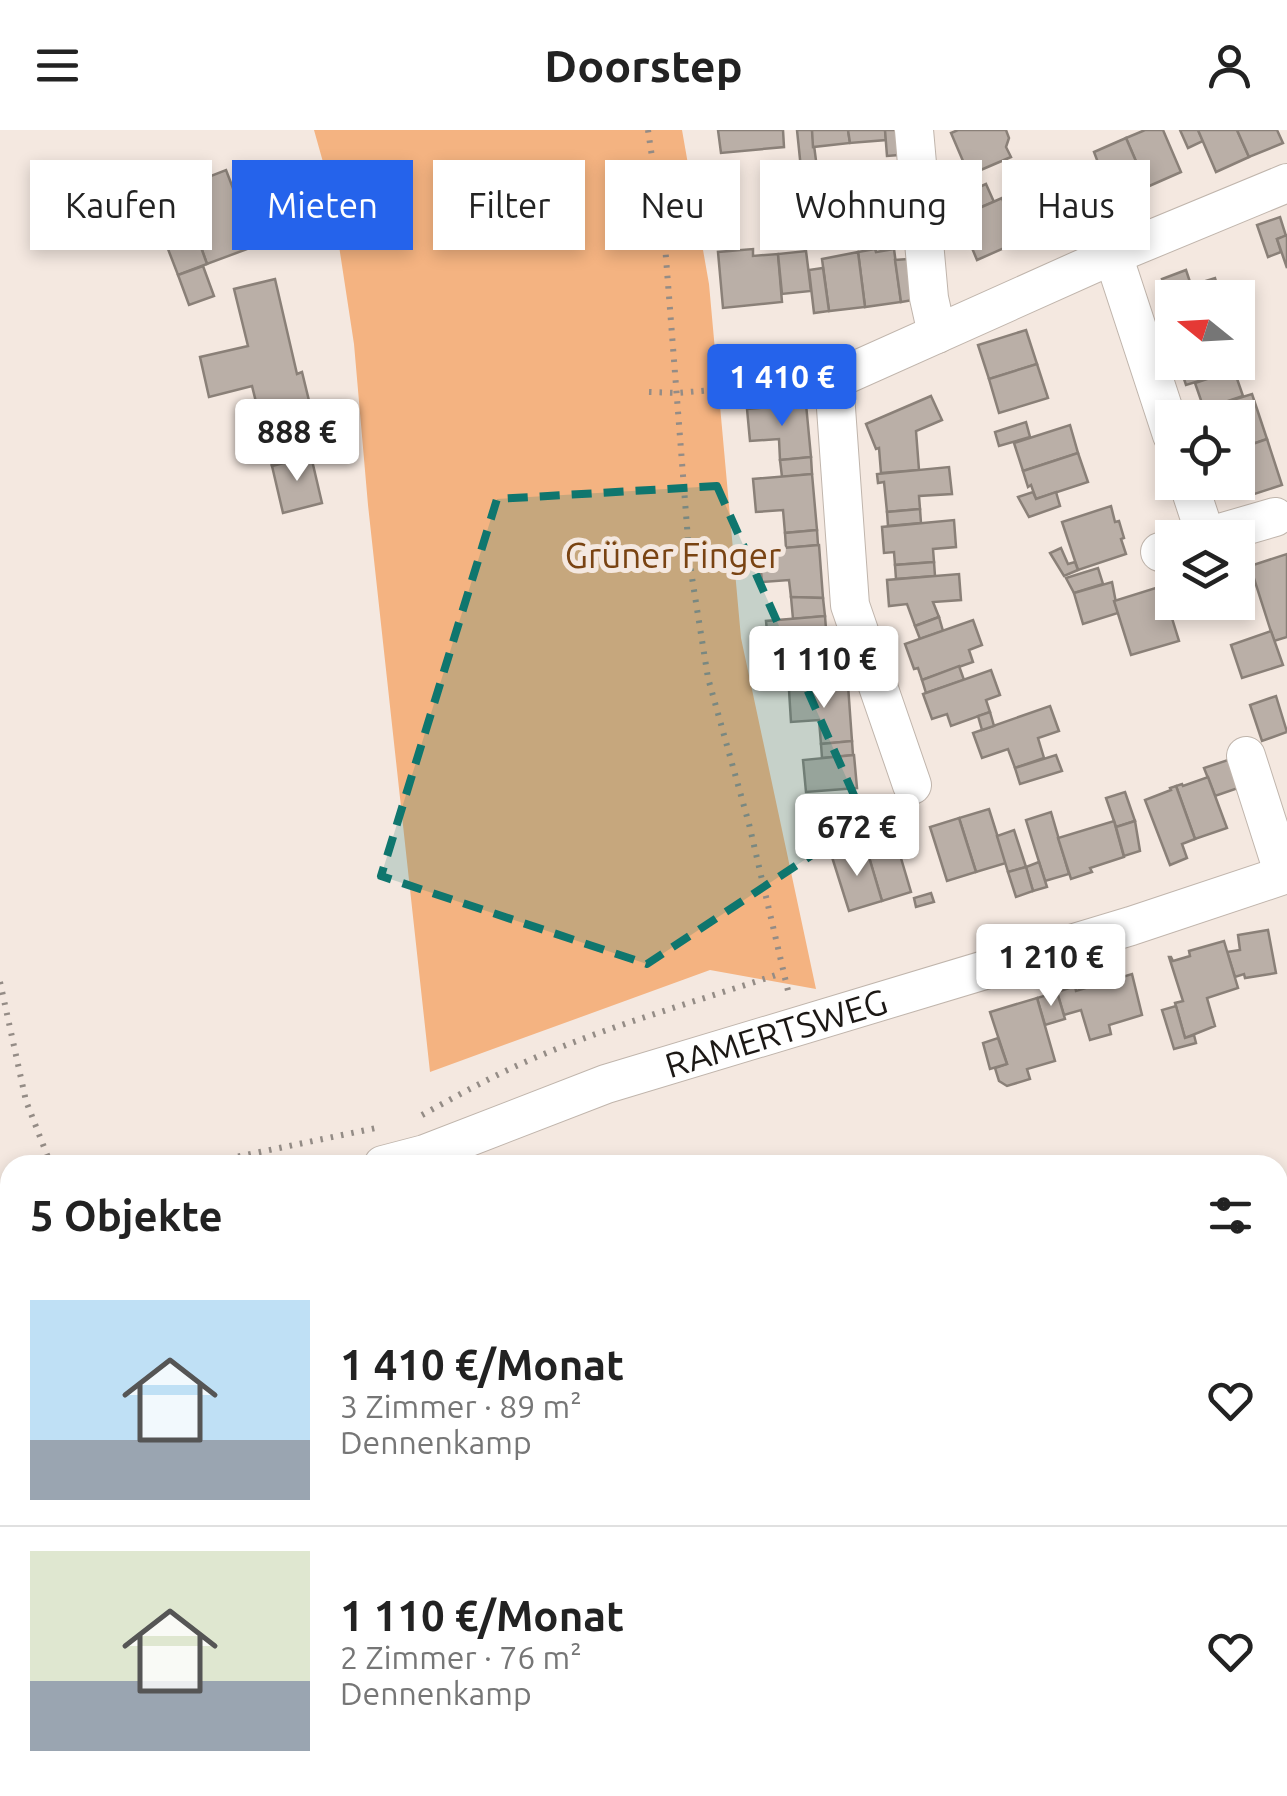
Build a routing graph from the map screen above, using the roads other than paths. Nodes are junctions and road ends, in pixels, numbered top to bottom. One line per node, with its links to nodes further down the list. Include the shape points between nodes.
1 (914, 130): 2 (street)
2 (917, 160)
3 (1287, 183): 5 (street)
4 (924, 250): 6 (street)
5 (1113, 255): 6 (street); 7 (street)
6 (937, 334): 11 (street, via 834,380 850,605)
7 (1161, 400)
8 (1275, 516): 9 (street)
9 (1255, 522)
10 (1246, 756): 12 (street)
11 (912, 785)
12 (1285, 874): 13 (street, RAMERTSWEG, via 606,1084)
13 (418, 1155)

